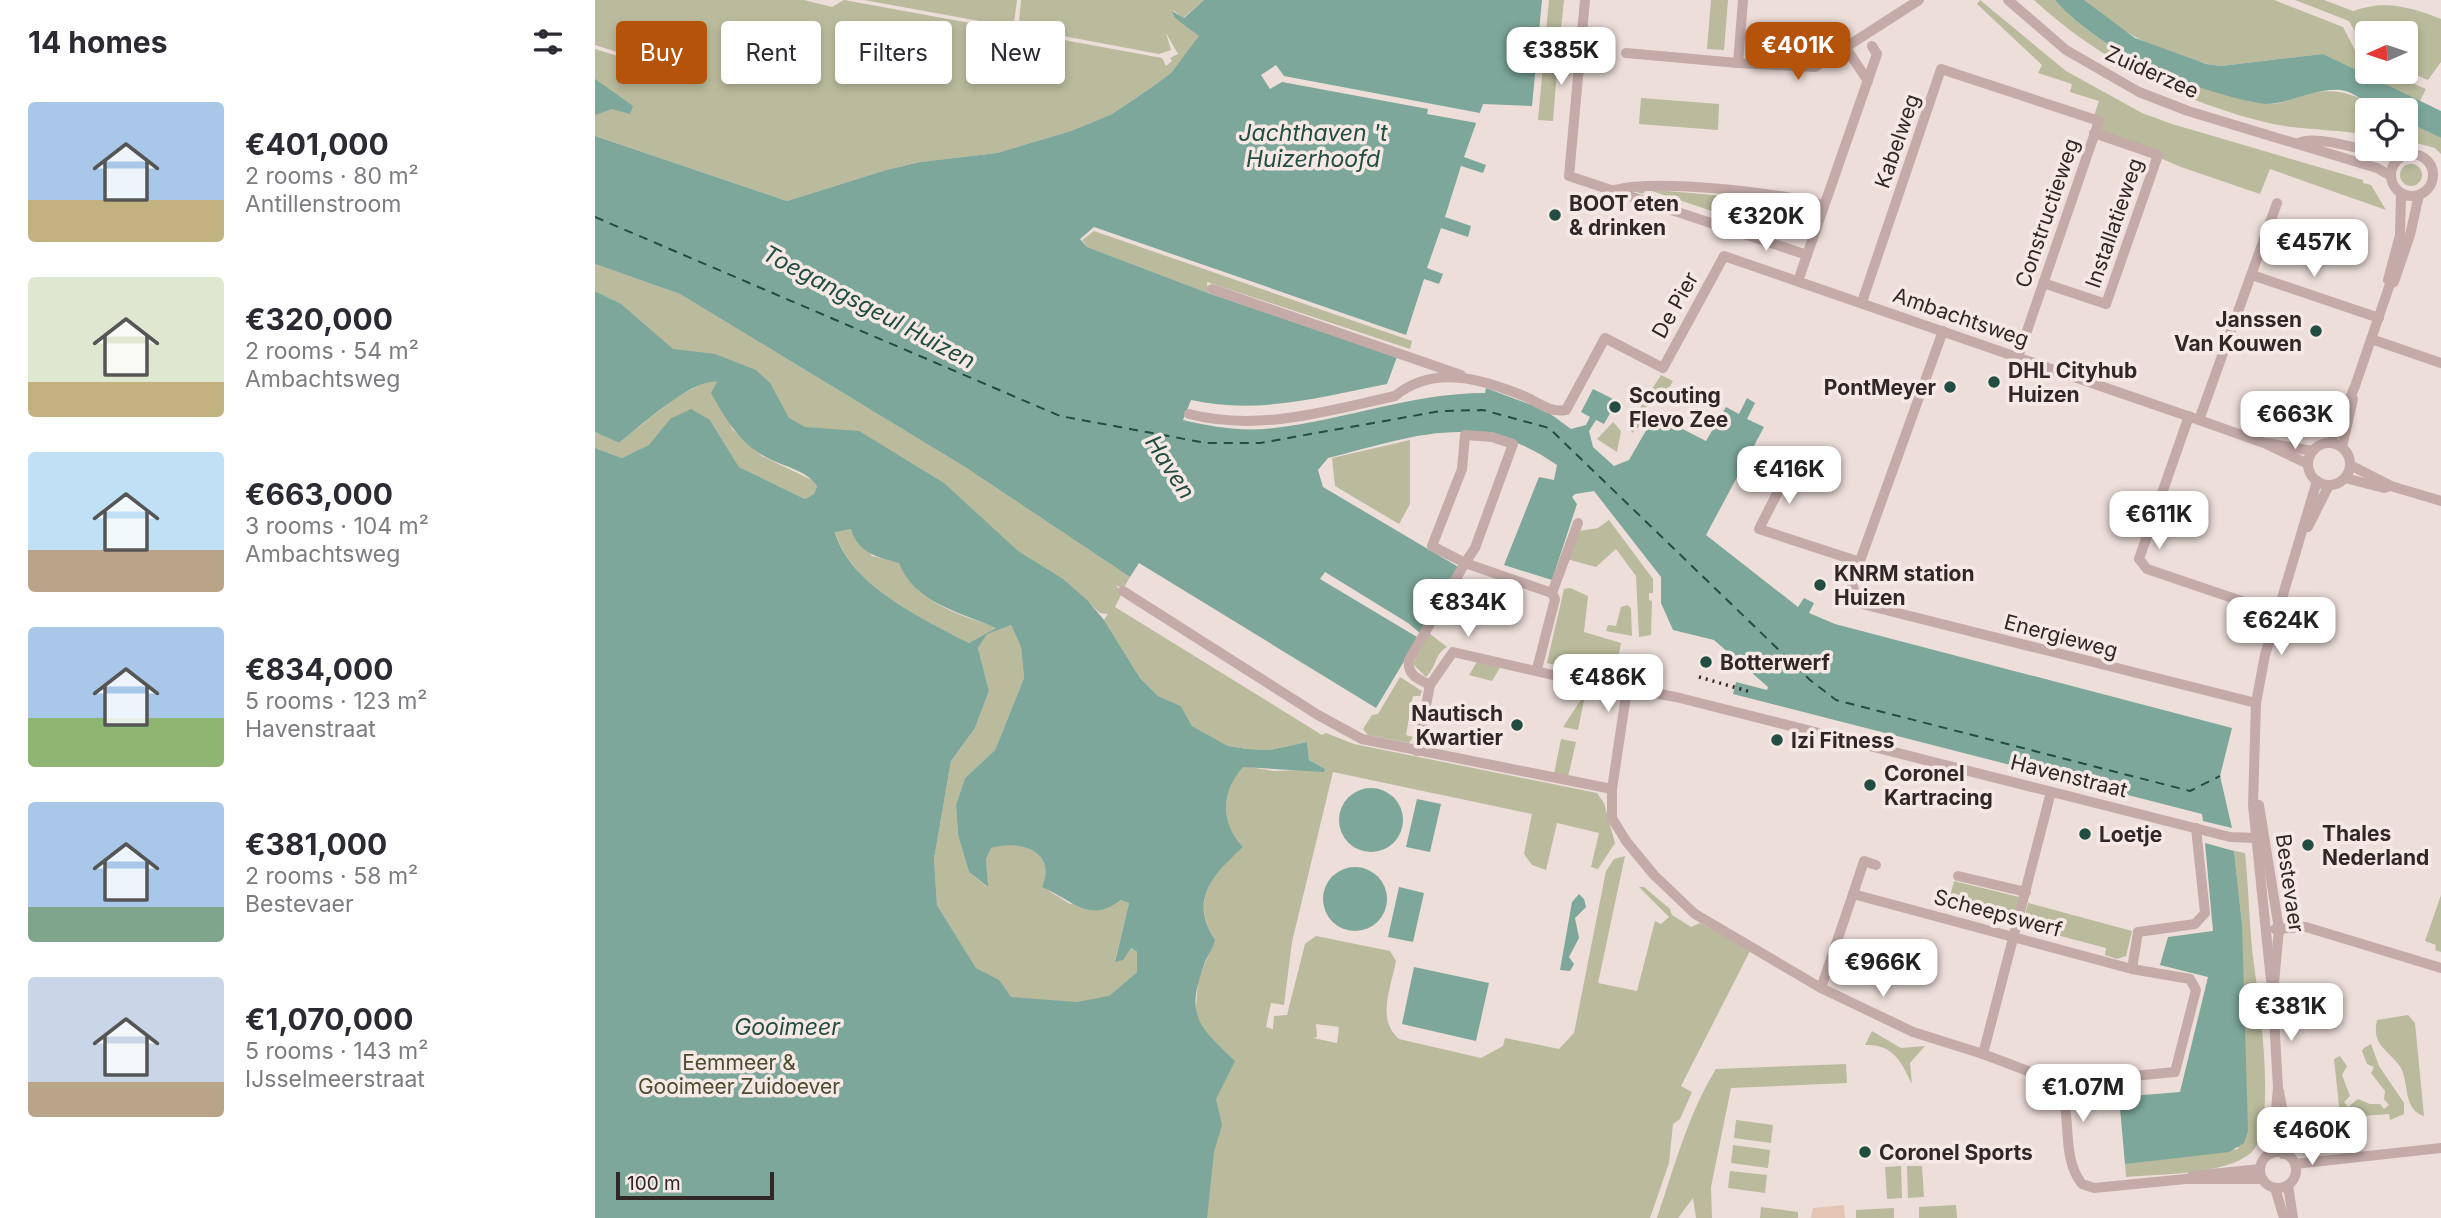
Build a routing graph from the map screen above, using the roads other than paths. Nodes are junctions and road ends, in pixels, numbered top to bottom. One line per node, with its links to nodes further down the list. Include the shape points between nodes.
1 (1585, 0): 20 (street, via 1569,176)
2 (1743, 0): 8 (street)
3 (1919, 0): 6 (street)
4 (2008, 0): 12 (street, Zuiderzee, via 2066,50 2139,92)
5 (1872, 47): 9 (street, via 1877,54)
6 (1846, 48): 8 (street, via 1815,67); 9 (street)
7 (1626, 53): 8 (street)
8 (1738, 63)
9 (1868, 80): 24 (street)
10 (2019, 95): 11 (street, Constructieweg, via 2099,121); 32 (street, Kabelweg, via 1941,69)
11 (2094, 133): 29 (street, Constructieweg); 29 (street, Installatieweg, via 2158,155 2154,167 2106,304)
12 (2299, 143): 13 (street, Zuiderzee); 17 (street, Zuiderzee, via 2377,168)
13 (2355, 148)
14 (2418, 156): 16 (street)
15 (2397, 161): 17 (street)
16 (2437, 173): 18 (street)
17 (2391, 177): 21 (street)
18 (2429, 187): 19 (street); 22 (street)
19 (2441, 188)
20 (1613, 190): 24 (street, via 1634,184 1801,198); 25 (street)
21 (2401, 194): 22 (street); 30 (street, via 2401,230)
22 (2419, 195): 30 (street, via 2405,253)
23 (2277, 203): 27 (street)
24 (1823, 206): 25 (street)
25 (1807, 254): 28 (street)
26 (1724, 256): 28 (street, Ambachtsweg); 38 (street, De Pier, via 1663,368 1605,338 1566,410 1555,412 1527,397)
27 (2252, 275): 33 (street); 40 (street)
28 (1798, 281): 32 (street, Ambachtsweg)
29 (2043, 283): 36 (street, Constructieweg)
30 (2390, 284): 33 (street)
31 (1212, 289): 38 (street, De Pier)
32 (1862, 302): 34 (street, Ambachtsweg)
33 (2379, 318): 35 (street)
34 (1943, 331): 36 (street, Ambachtsweg); 54 (street, Energieweg)
35 (2371, 339): 37 (street); 42 (street)
36 (2018, 357): 40 (street, Ambachtsweg)
37 (2441, 363)
38 (1463, 376): 39 (street, De Pier, via 1411,383 1395,396 1274,422 1216,421)
39 (1189, 414)
40 (2194, 418): 41 (street, Ambachtsweg); 58 (street, via 2139,559 2147,569)
41 (2264, 443): 43 (street, Ambachtsweg); 44 (street, Ambachtsweg)
42 (2337, 445): 43 (street, via 2320,445); 45 (street)
43 (2313, 451): 44 (street)
44 (2308, 464): 48 (street)
45 (2350, 465): 47 (street); 50 (street)
46 (1790, 468): 54 (street, via 1759,529)
47 (2345, 478): 49 (street); 50 (street)
48 (2317, 481): 49 (street); 53 (street, Bestevaer)
49 (2329, 485): 53 (street, Bestevaer)
50 (2391, 486): 51 (street)
51 (2441, 501)
52 (1578, 523): 57 (street)
53 (2301, 542): 58 (street, Bestevaer)
54 (1860, 562): 62 (street, Energieweg, via 1852,588 1858,603)
55 (1465, 563): 55 (street, via 1475,548 1513,444 1492,437 1465,435 1462,469 1432,546); 57 (street); 60 (street, via 1409,660 1412,675)
56 (1123, 591): 63 (street, via 1331,723 1362,739)
57 (1552, 593): 59 (street, via 1555,599)
58 (2277, 613): 62 (street, Bestevaer)
59 (1537, 669): 60 (street, Havenstraat, via 1453,652); 61 (street, Havenstraat)
60 (1430, 685): 63 (street)
61 (1627, 689): 64 (street); 65 (street, Havenstraat, via 1676,697)
62 (2256, 703): 67 (street, Bestevaer, via 2253,771)
63 (1417, 751): 64 (street)
64 (1612, 789): 77 (street, via 1612,818 1654,875 1690,909)
65 (2050, 792): 66 (street, Havenstraat); 70 (street)
66 (2196, 828): 67 (street, Havenstraat); 76 (street, via 2205,913 2195,924 2138,932)
67 (2261, 840): 72 (street, Bestevaer); 73 (street, Bestevaer)
68 (1876, 865): 71 (street, via 1864,861)
69 (1958, 876): 70 (street, Scheepswerf)
70 (2026, 892): 74 (street)
71 (1853, 894): 74 (street, Scheepswerf); 77 (street)
72 (2279, 929): 73 (street); 75 (street, via 2306,927); 78 (street, Bestevaer)
73 (2265, 930): 78 (street, Bestevaer)
74 (2015, 937): 76 (street, Scheepswerf); 79 (street)
75 (2441, 968)
76 (2132, 969): 80 (street, Scheepswerf, via 2190,979 2195,984 2175,1072)
77 (1821, 988): 79 (street, via 1913,1032)
78 (2273, 1000): 82 (street, Bestevaer, via 2284,1119)
79 (1983, 1054): 80 (street)
80 (2059, 1083): 84 (street, via 2071,1163 2082,1184 2094,1188 2198,1174)
81 (2441, 1148): 83 (street)
82 (2278, 1154): 83 (street); 84 (street, via 2265,1158)
83 (2295, 1164): 85 (street, via 2295,1176)
84 (2261, 1174): 86 (street)
85 (2288, 1185): 86 (street); 88 (street)
86 (2276, 1188): 87 (street)
87 (2284, 1218)
88 (2293, 1218)

